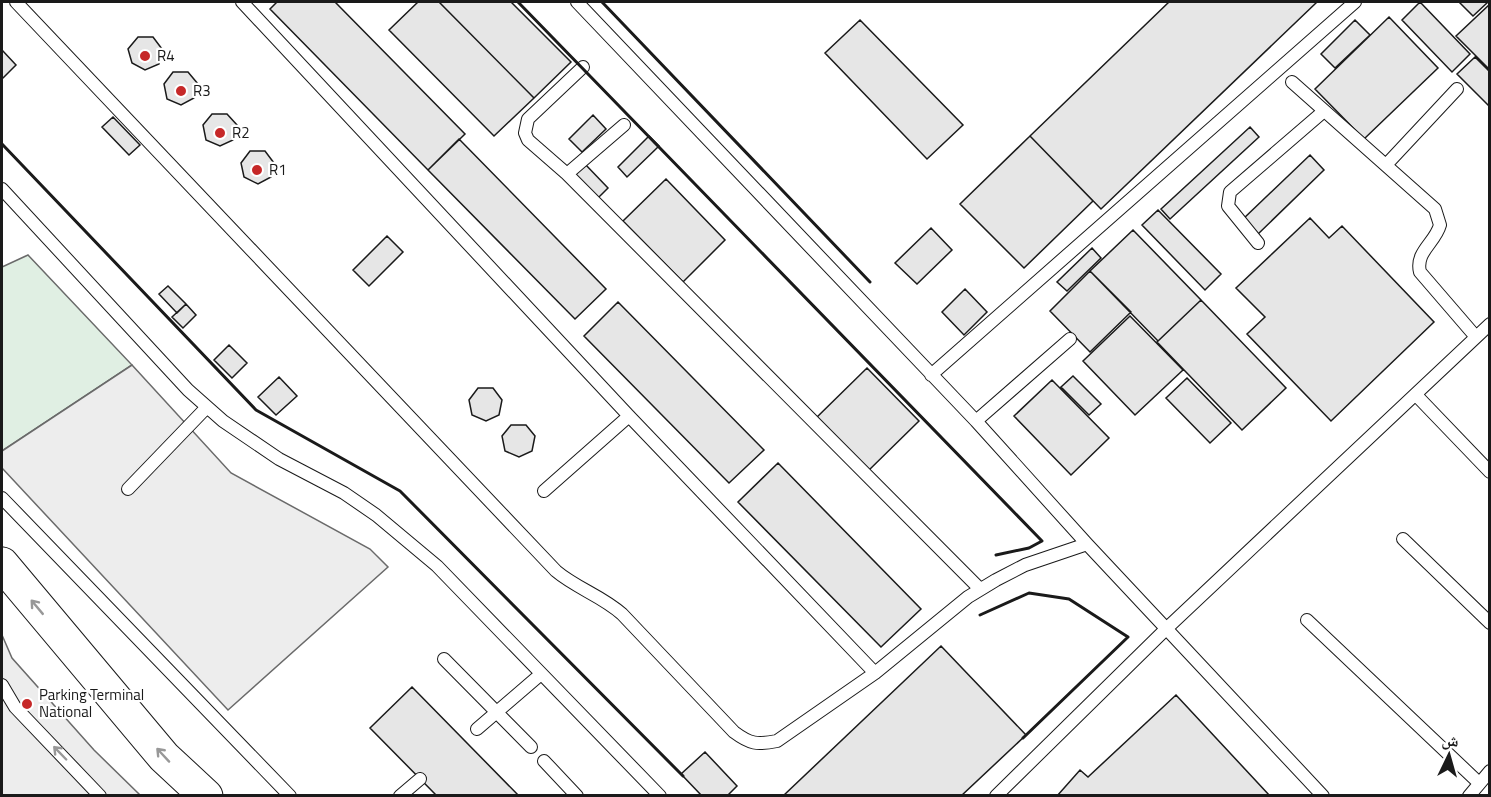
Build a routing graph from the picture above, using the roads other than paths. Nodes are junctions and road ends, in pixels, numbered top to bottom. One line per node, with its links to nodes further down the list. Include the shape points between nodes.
1 (16, 2): 34 (lane, via 556,571 622,614 734,732 746,741 777,741)
2 (243, 2): 20 (lane)
3 (577, 2): 17 (lane)
4 (1355, 2): 17 (lane)
5 (583, 67): 11 (lane, via 528,119 526,126 528,140)
6 (1292, 82): 8 (lane)
7 (1457, 89): 10 (lane)
8 (1324, 111): 10 (lane); 13 (lane, via 1230,192 1228,206)
9 (624, 125): 11 (lane)
10 (1386, 165): 15 (lane, via 1435,209 1440,225 1422,253 1420,272)
11 (567, 174): 29 (lane)
12 (2, 191): 19 (lane)
13 (1258, 243)
14 (1489, 327): 15 (lane)
15 (1476, 337): 18 (lane)
16 (1070, 339): 21 (lane)
17 (931, 375): 21 (lane)
18 (1416, 395): 22 (lane); 32 (lane)
19 (207, 407): 23 (lane); 35 (lane, via 250,441 344,493 408,539)
20 (629, 416): 24 (lane); 34 (lane)
21 (976, 421): 27 (lane)
22 (1490, 472)
23 (128, 489)
24 (544, 491)
25 (2, 498): 46 (lane)
26 (1402, 539): 31 (lane)
27 (1087, 544): 29 (lane, via 1025,565); 32 (lane)
28 (2, 564): 45 (street, one-way to 28, via 159,752)
29 (980, 590): 34 (lane)
30 (1307, 620): 43 (lane)
31 (1490, 623)
32 (1166, 629): 50 (lane); 51 (lane)
33 (444, 659): 37 (lane)
34 (875, 673)
35 (542, 674): 37 (lane); 49 (lane)
36 (2, 685): 44 (lane, one-way to 36, via 15,707)
37 (496, 712): 38 (lane); 39 (lane)
38 (477, 729)
39 (531, 747)
40 (544, 761): 48 (lane)
41 (1490, 771): 43 (lane)
42 (420, 779): 47 (lane)
43 (1479, 783): 52 (lane)
44 (100, 795)
45 (206, 795)
46 (290, 795)
47 (400, 795)
48 (577, 795)
49 (660, 795)
50 (996, 795)
51 (1323, 795)
52 (1469, 795)

